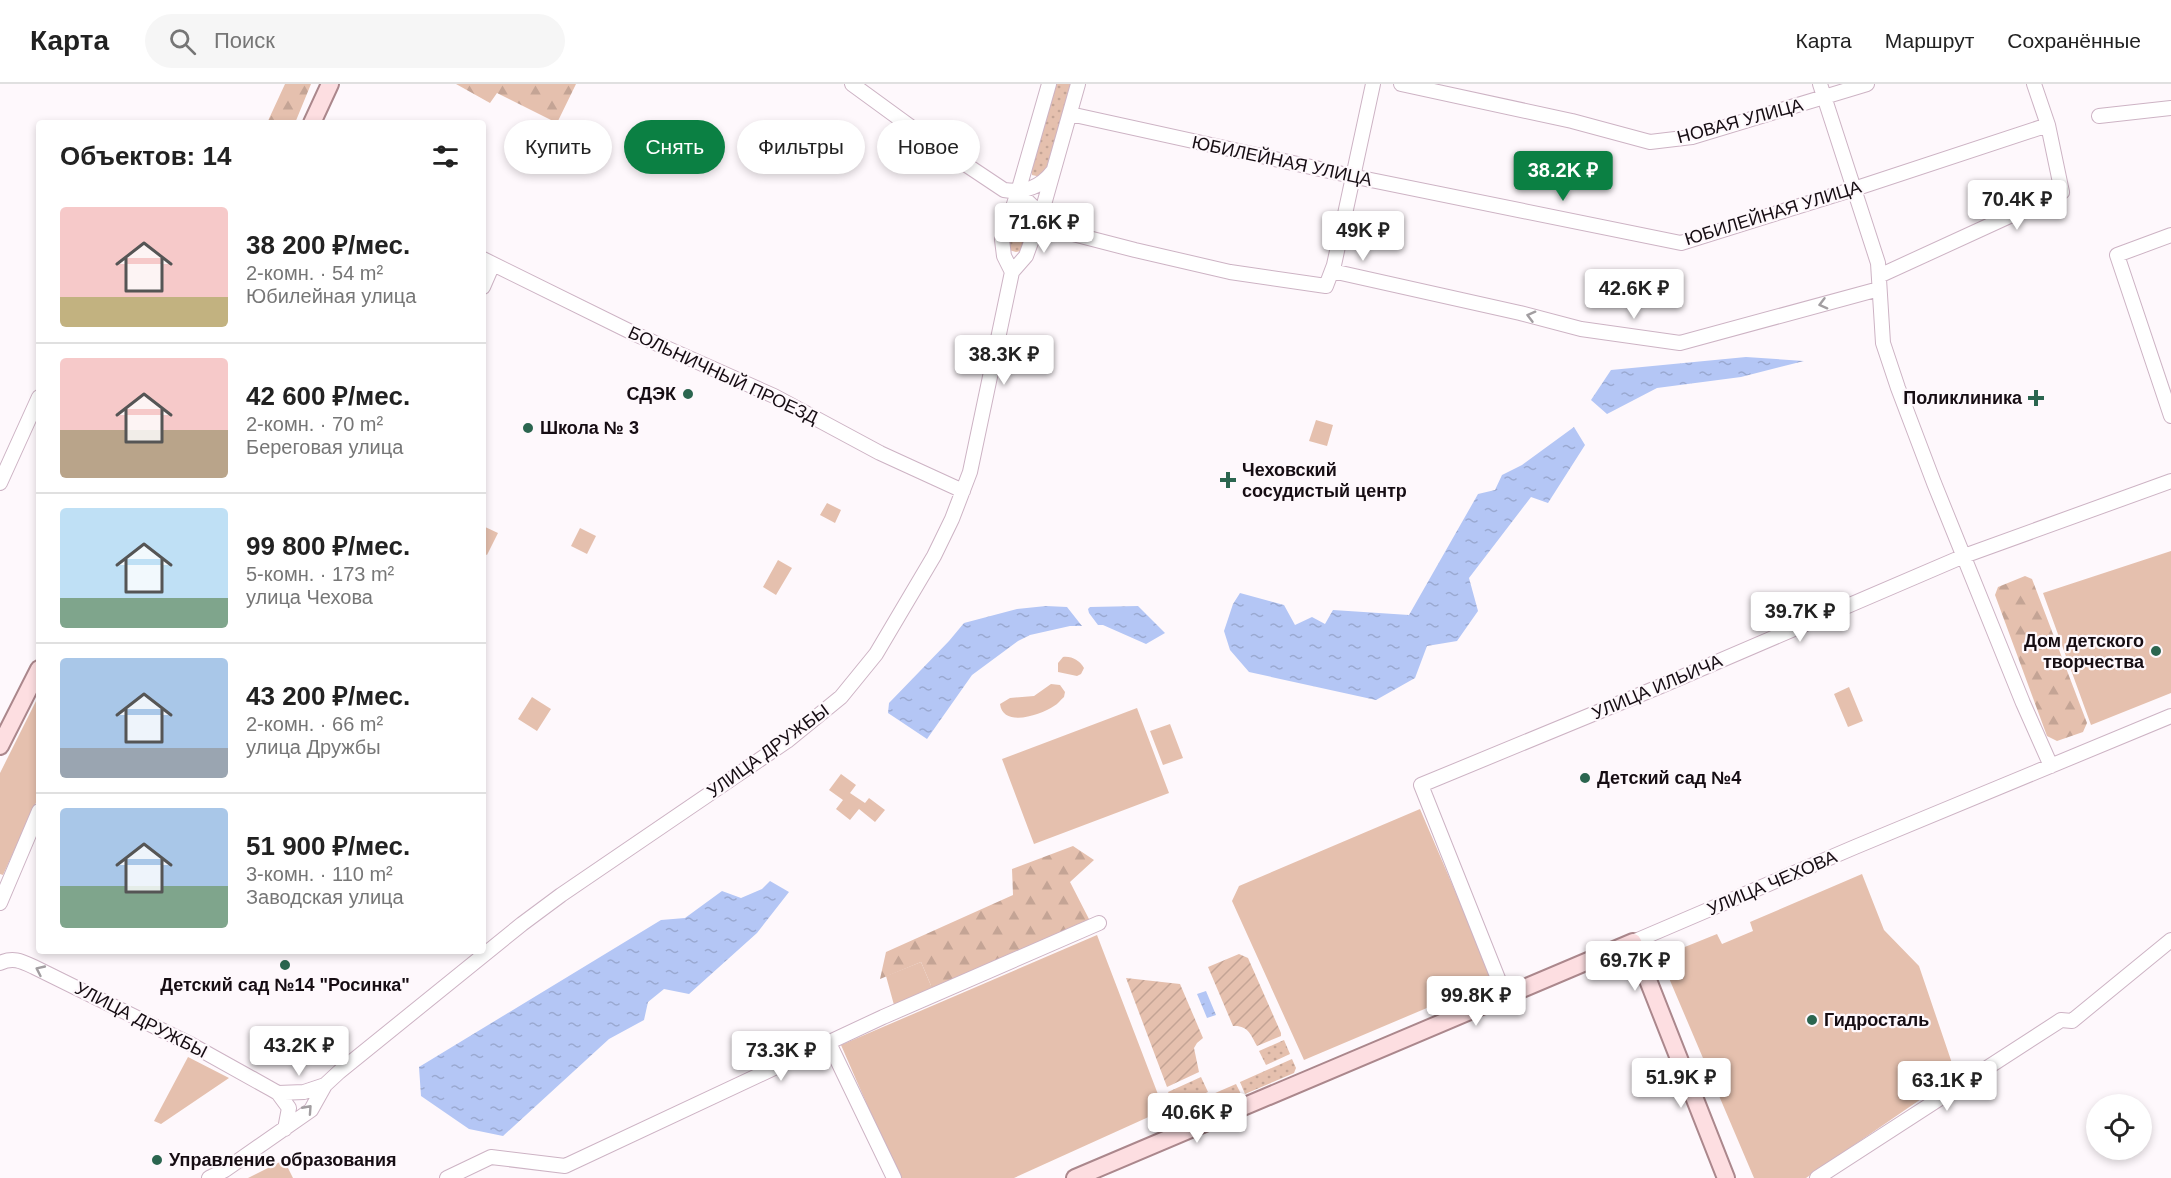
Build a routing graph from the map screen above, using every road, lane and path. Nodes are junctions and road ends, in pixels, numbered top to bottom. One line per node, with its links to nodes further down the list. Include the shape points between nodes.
1 (330, 84): 13 (main road)
2 (852, 84): 19 (street, via 1004,190)
3 (1049, 84): 15 (street)
4 (1078, 84): 11 (street, УЛИЦА ДРУЖБЫ)
5 (1373, 84): 17 (street)
6 (1401, 84): 9 (street, НОВАЯ УЛИЦА, via 1650,142 1692,137)
7 (1867, 84): 9 (street, НОВАЯ УЛИЦА)
8 (2034, 84): 14 (street)
9 (1822, 91): 18 (street)
10 (2171, 108): 12 (street)
11 (1070, 114): 16 (street, УЛИЦА ДРУЖБЫ); 17 (street, ЮБИЛЕЙНАЯ УЛИЦА)
12 (2099, 116)
13 (313, 120)
14 (2048, 125): 18 (street, ЮБИЛЕЙНАЯ УЛИЦА); 25 (street, via 2062,192 1890,273)
15 (1025, 166): 16 (street, via 1036,181); 19 (street)
16 (1051, 173): 19 (street, via 1040,184); 20 (street, УЛИЦА ДРУЖБЫ)
17 (1353, 176): 18 (street, ЮБИЛЕЙНАЯ УЛИЦА, via 1682,243); 23 (street)
18 (1854, 189): 25 (street, via 1878,263)
19 (1018, 192): 20 (street); 24 (street, via 1002,240)
20 (1041, 215): 23 (street, via 1055,228 1073,234 1230,272 1326,286); 24 (street, УЛИЦА ДРУЖБЫ, via 1026,256)
21 (2171, 236): 27 (street, via 2117,255)
22 (488, 262): 30 (street, БОЛЬНИЧНЫЙ ПРОЕЗД, via 774,396 880,453)
23 (1332, 271): 25 (street, one-way to 23, via 1680,343 1581,329)
24 (1012, 272): 30 (street, УЛИЦА ДРУЖБЫ)
25 (1879, 282): 31 (street, via 1883,343)
26 (36, 405): 29 (street)
27 (2171, 416)
28 (2171, 481): 31 (street, УЛИЦА ИЛЬИЧА)
29 (0, 483)
30 (963, 491): 41 (street, УЛИЦА ДРУЖБЫ, via 934,556 876,654 841,698 787,741 561,895)
31 (1964, 556): 35 (street); 44 (street, УЛИЦА ИЛЬИЧА, via 1421,784)
32 (36, 675): 34 (main road)
33 (2171, 716): 35 (street, УЛИЦА ЧЕХОВА)
34 (0, 746)
35 (2051, 766): 40 (street, УЛИЦА ЧЕХОВА)
36 (36, 818): 37 (street)
37 (0, 903)
38 (1099, 923): 45 (street)
39 (2171, 940): 54 (street, via 2072,1022 2061,1020)
40 (1633, 942): 44 (main road, УЛИЦА ЧЕХОВА); 53 (main road)
41 (486, 953)
42 (485, 954): 46 (street, УЛИЦА ДРУЖБЫ)
43 (4, 959): 47 (street, УЛИЦА ДРУЖБЫ, one-way to 43, via 88,992 17,960)
44 (1505, 996): 52 (main road, УЛИЦА ЧЕХОВА)
45 (829, 1043): 50 (street, via 565,1166 491,1157); 51 (street)
46 (325, 1085): 47 (street, УЛИЦА ДРУЖБЫ, via 304,1092); 48 (street, УЛИЦА ДРУЖБЫ, one-way to 46, via 310,1110)
47 (278, 1093): 48 (street, via 289,1108)
48 (285, 1129): 49 (street, УЛИЦА ДРУЖБЫ)
49 (209, 1178)
50 (447, 1178)
51 (894, 1178)
52 (1075, 1178)
53 (1726, 1178)
54 (1817, 1178)

